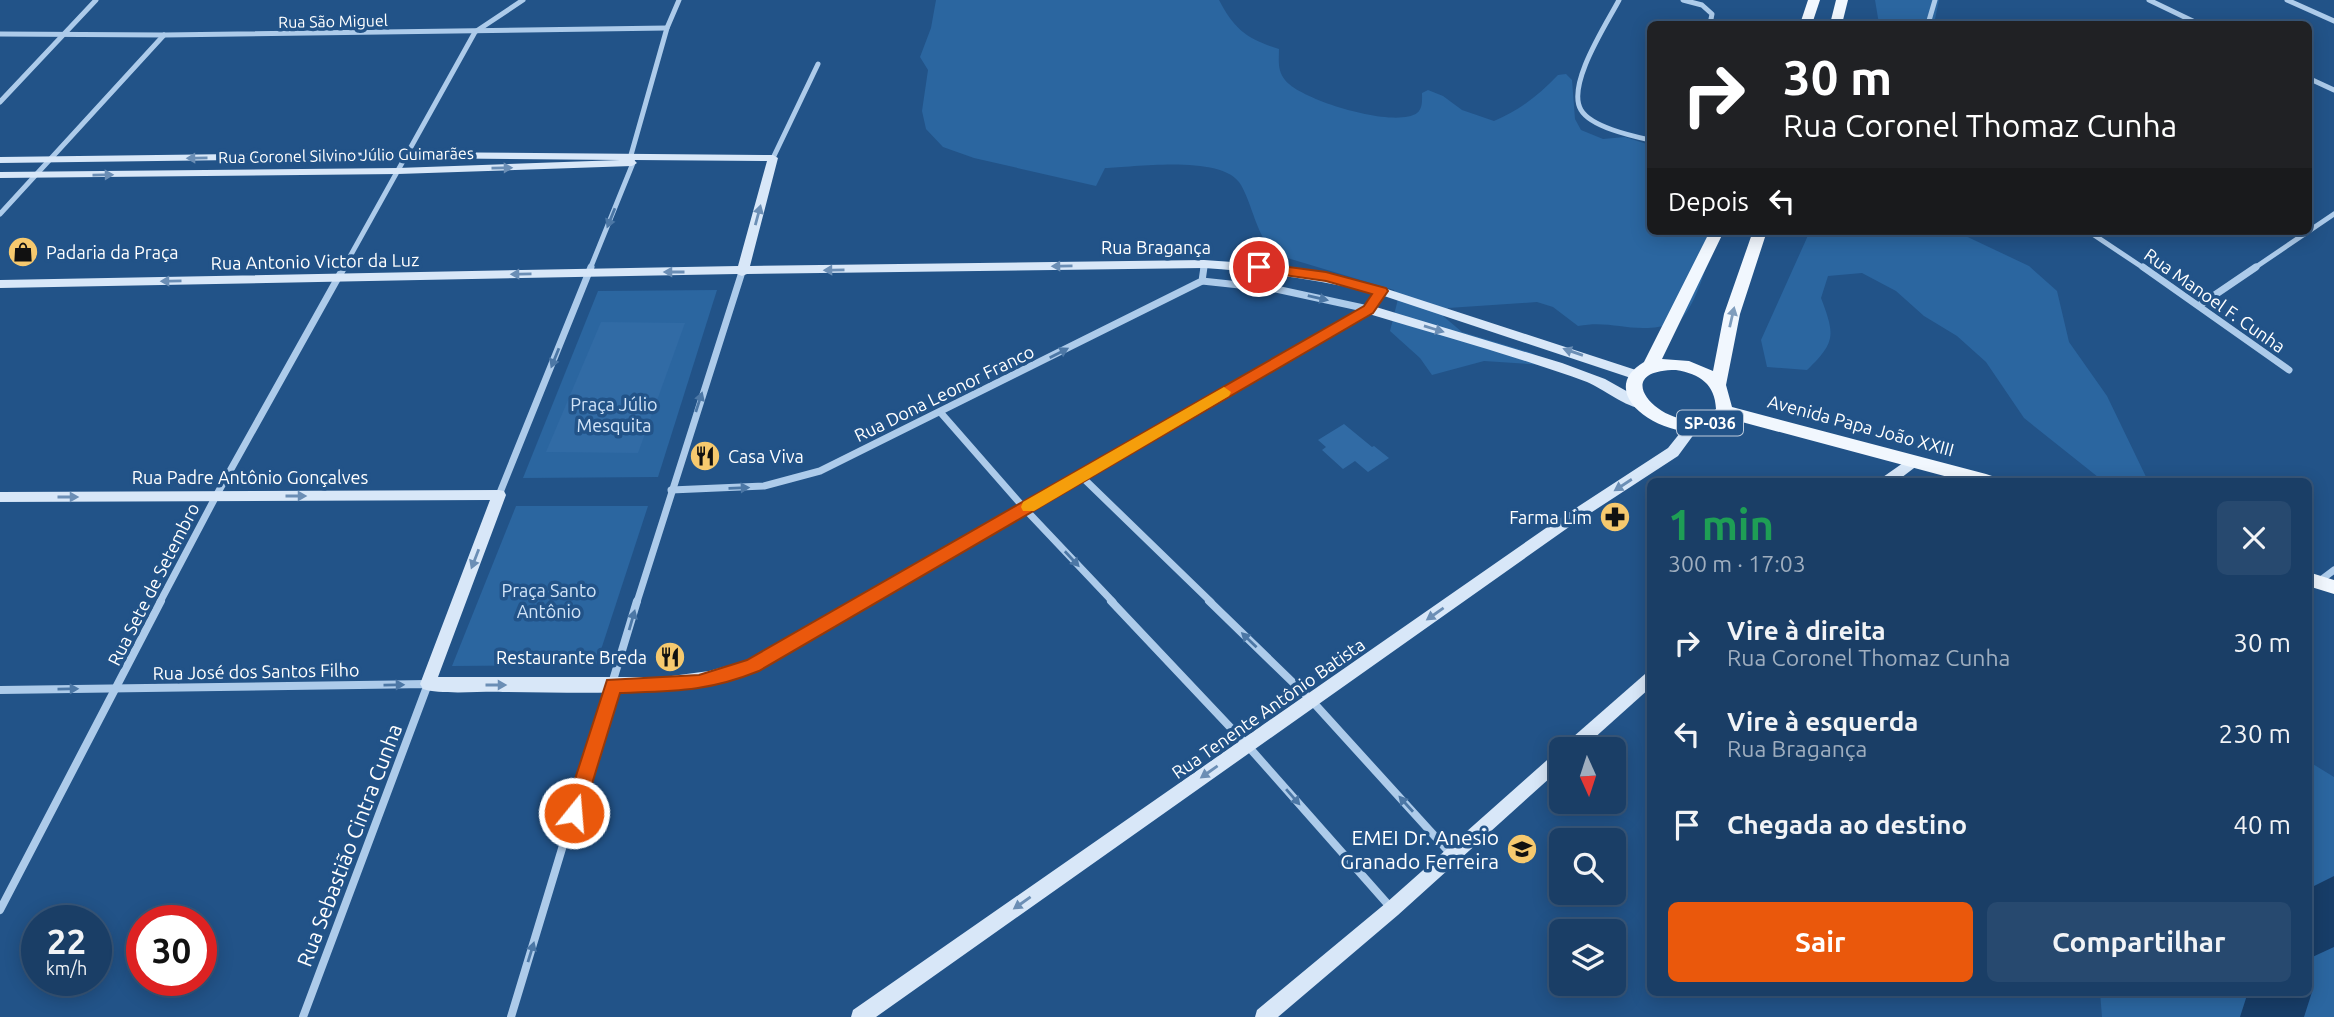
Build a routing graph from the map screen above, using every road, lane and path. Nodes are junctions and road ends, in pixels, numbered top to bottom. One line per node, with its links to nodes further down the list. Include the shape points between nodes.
1 (96, 0): 22 (street)
2 (523, 0): 20 (street, Rua Sete de Setembro)
3 (679, 0): 19 (street)
4 (1619, 0): 28 (street, via 1583,71 1577,97 1581,111 1594,120)
5 (1683, 0): 13 (street, via 1707,8 1712,13)
6 (1814, 0): 14 (main road)
7 (1842, 0): 15 (main road)
8 (1935, 0): 16 (street)
9 (2149, 0): 17 (street)
10 (2287, 0): 11 (street)
11 (2314, 12): 12 (street); 18 (street)
12 (2334, 15)
13 (1711, 21)
14 (1807, 21)
15 (1837, 21)
16 (1929, 21)
17 (2193, 21)
18 (2334, 21)
19 (667, 28): 20 (street, Rua São Miguel); 31 (street)
20 (475, 32): 23 (street, Rua São Miguel); 29 (street, Rua Sete de Setembro)
21 (0, 34): 22 (street, Rua São Miguel)
22 (64, 34): 23 (street, Rua São Miguel); 27 (street)
23 (164, 35): 33 (street)
24 (818, 64): 30 (street)
25 (2312, 80): 26 (street)
26 (2334, 90)
27 (0, 102)
28 (1647, 139)
29 (407, 155): 31 (street, Rua Coronel Silvino Júlio Guimarães); 33 (street, Rua Coronel Silvino Júlio Guimarães, one-way to 33); 34 (street, Rua Sete de Setembro)
30 (773, 158): 31 (street, Rua Coronel Silvino Júlio Guimarães); 46 (street, one-way to 30)
31 (632, 159): 34 (street, Rua Coronel Silvino Júlio Guimarães, one-way to 31); 45 (street, one-way to 45)
32 (0, 160): 33 (street, Rua Coronel Silvino Júlio Guimarães)
33 (49, 160): 36 (street)
34 (398, 171): 36 (street, Rua Coronel Silvino Júlio Guimarães, one-way to 34); 47 (street, Rua Sete de Setembro)
35 (0, 176): 36 (street, Rua Coronel Silvino Júlio Guimarães)
36 (34, 176): 37 (street)
37 (0, 214)
38 (2334, 214): 39 (street)
39 (2312, 229)
40 (1715, 235): 53 (main road)
41 (1759, 235): 55 (main road, SP-036, one-way to 41, via 1732,314)
42 (2094, 235): 51 (street, Rua Manoel F. Cunha)
43 (2303, 235): 51 (street)
44 (1203, 264): 46 (street, Rua Bragança, one-way to 46); 48 (street); 50 (street, Rua Bragança, via 1300,273)
45 (589, 272): 46 (street, one-way to 45); 47 (street, Rua Antonio Victor da Luz, one-way to 47); 65 (street, one-way to 65)
46 (742, 272): 64 (street, one-way to 46)
47 (339, 278): 49 (street, Rua Antonio Victor da Luz, one-way to 49); 66 (street, Rua Sete de Setembro)
48 (1202, 281): 52 (street, Rua Bragança, one-way to 52, via 1276,289); 58 (street, Rua Dona Leonor Franco, one-way to 48)
49 (0, 284)
50 (1381, 291): 52 (street); 53 (street, Rua Bragança, one-way to 50)
51 (2200, 304): 54 (street, Rua Manoel F. Cunha)
52 (1368, 309): 56 (street, Rua Bragança, one-way to 56, via 1558,366); 61 (street)
53 (1644, 370): 55 (main road, via 1667,362 1687,365); 56 (main road, via 1634,389)
54 (2289, 370)
55 (1719, 384): 57 (main road, SP-036, via 1726,397)
56 (1641, 405): 59 (main road, SP-036, via 1674,424)
57 (1724, 411): 59 (main road, SP-036, via 1713,422); 60 (main road, Avenida Papa João XXIII / SP-036)
58 (941, 413): 64 (street, Rua Dona Leonor Franco, one-way to 58, via 788,483); 68 (street)
59 (1693, 426): 76 (street, Rua Tenente Antônio Batista, one-way to 76, via 1673,452)
60 (1913, 461): 62 (street); 63 (main road, Avenida Papa João XXIII)
61 (1080, 475): 68 (street); 76 (street, one-way to 61)
62 (1892, 478)
63 (1975, 478)
64 (671, 490): 73 (street, one-way to 64)
65 (499, 495): 66 (street, Rua Padre Antônio Gonçalves, one-way to 65); 72 (street, one-way to 72)
66 (216, 496): 67 (street, Rua Padre Antônio Gonçalves, one-way to 66); 74 (street, Rua Sete de Setembro)
67 (0, 497)
68 (1025, 509): 73 (street, via 753,665 699,682); 78 (street, one-way to 78)
69 (2334, 570): 70 (street)
70 (2320, 583)
71 (1647, 682): 77 (street)
72 (428, 684): 73 (street, one-way to 73); 74 (street, Rua José dos Santos Filho, one-way to 72); 83 (street, Rua Sebastião Cintra Cunha)
73 (613, 685): 84 (street, one-way to 73)
74 (116, 688): 75 (street, Rua José dos Santos Filho, one-way to 74); 82 (street, Rua Sete de Setembro)
75 (0, 690)
76 (1312, 701): 78 (street, Rua Tenente Antônio Batista); 80 (street, one-way to 76)
77 (1585, 737)
78 (1247, 745): 81 (street, one-way to 81); 85 (street, Rua Tenente Antônio Batista, one-way to 85)
79 (1549, 769): 80 (street)
80 (1452, 854): 81 (street)
81 (1392, 909): 86 (street)
82 (0, 911)
83 (303, 1017)
84 (511, 1017)
85 (860, 1017)
86 (1264, 1017)

